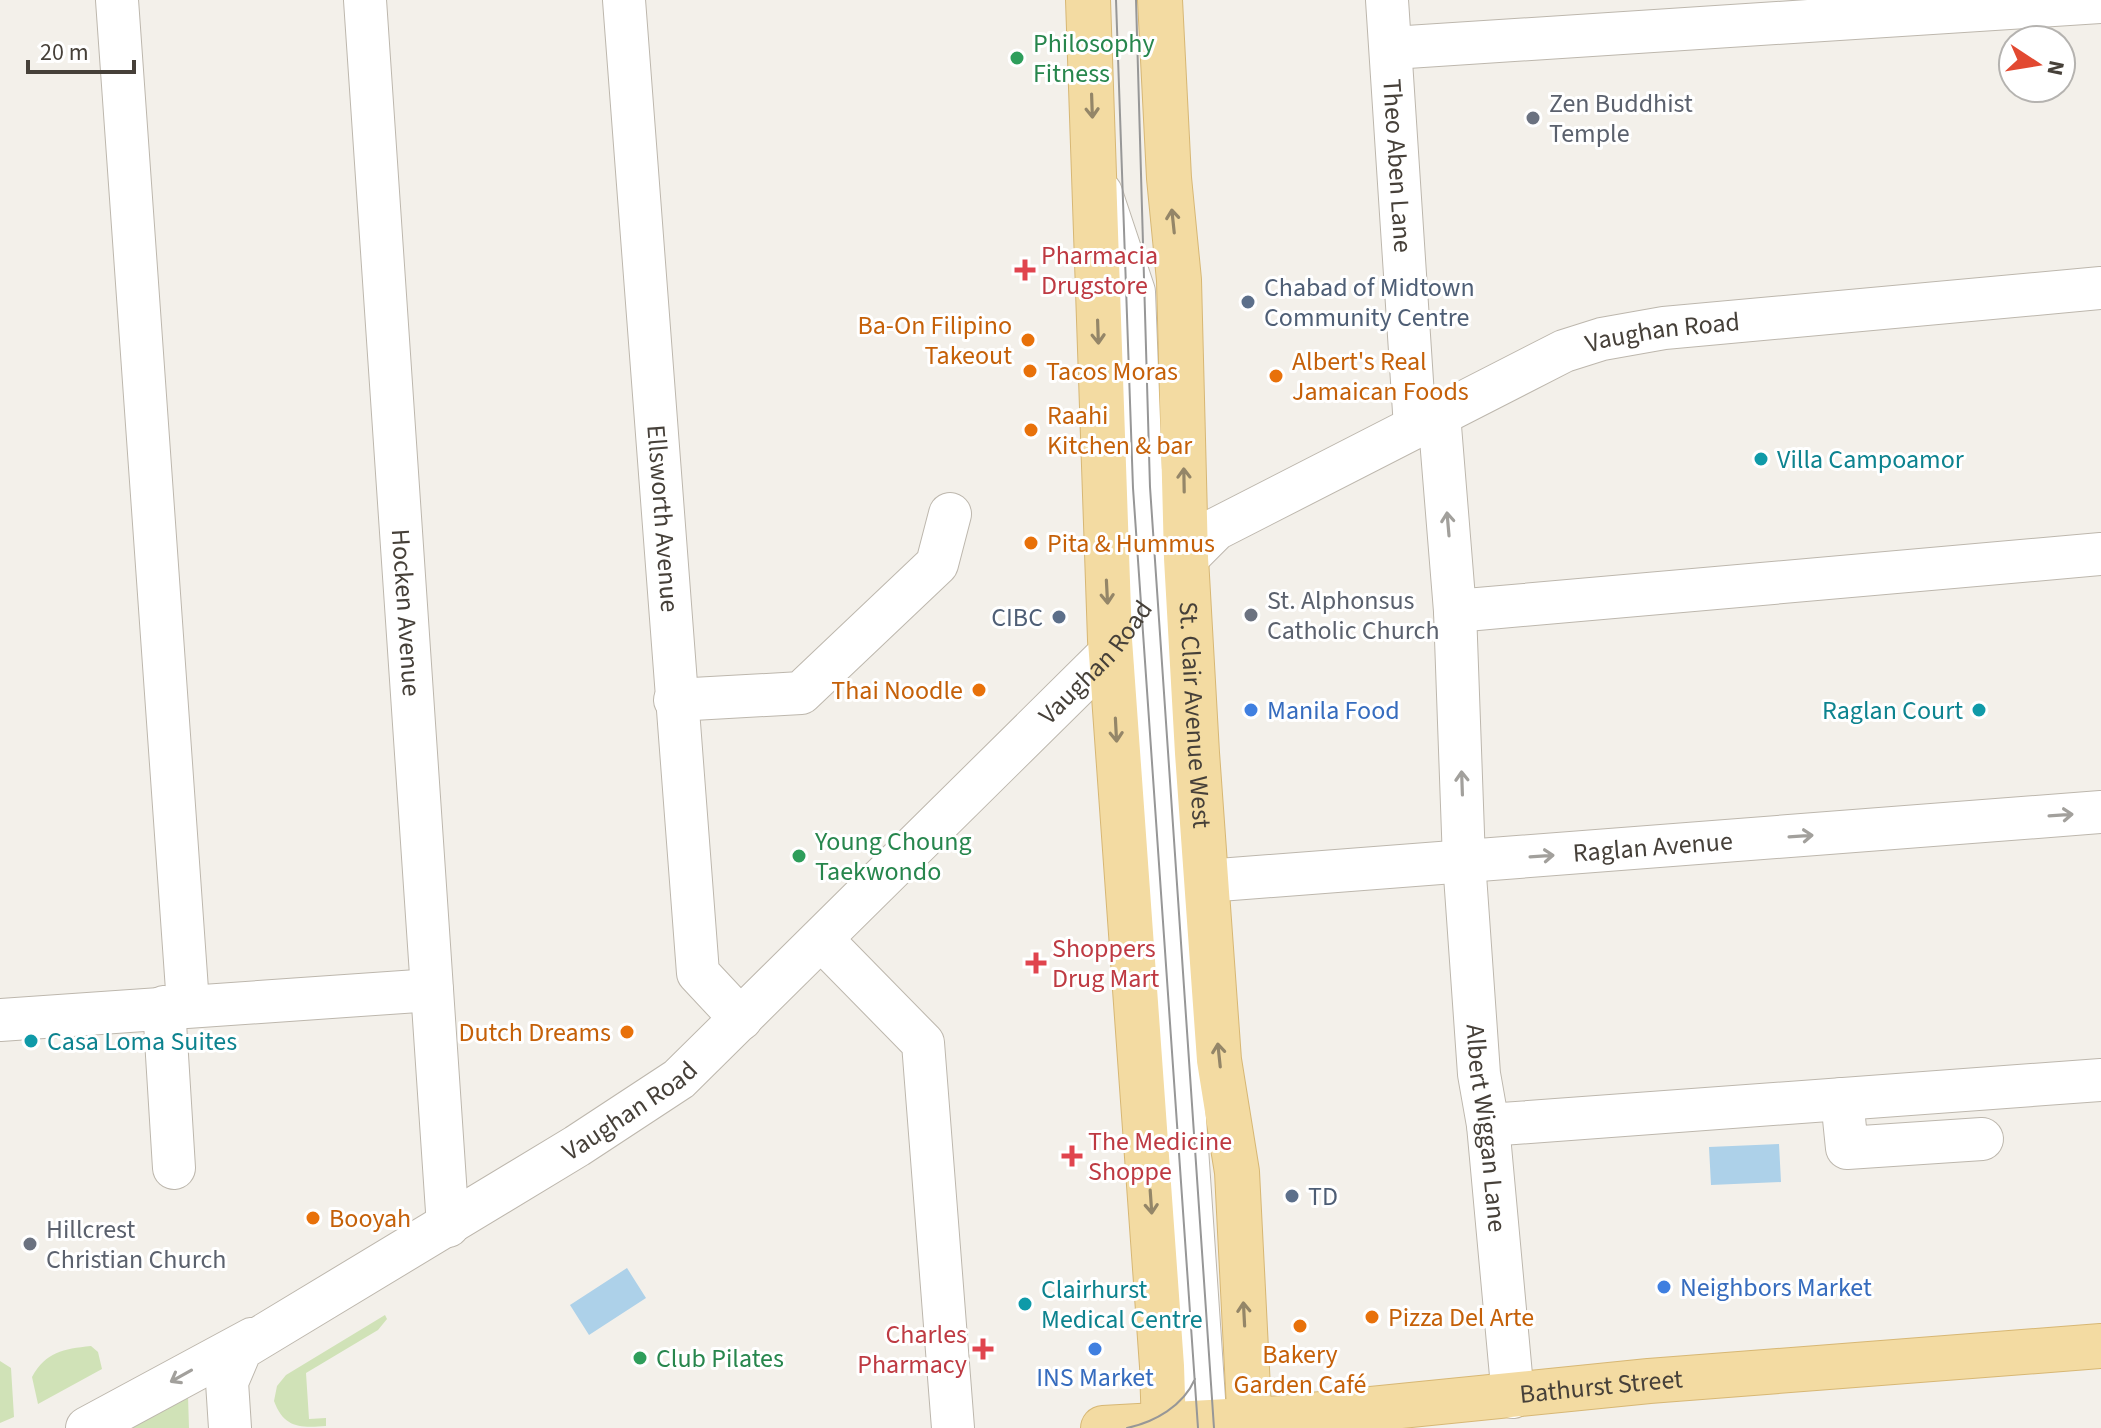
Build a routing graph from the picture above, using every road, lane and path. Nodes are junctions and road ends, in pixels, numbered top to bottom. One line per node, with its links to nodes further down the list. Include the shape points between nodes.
1 (117, 0): 24 (street)
2 (365, 0): 23 (street, Hocken Avenue)
3 (624, 0): 18 (street, Ellsworth Avenue)
4 (1088, 0): 9 (main road, one-way to 9)
5 (1160, 0): 14 (main road, St. Clair Avenue West, one-way to 5, via 1179,280)
6 (1387, 0): 8 (street, Theo Aben Lane)
7 (2101, 2): 8 (street)
8 (1392, 48): 11 (street, Theo Aben Lane)
9 (1094, 170): 15 (street, via 1134,292); 17 (main road, one-way to 17)
10 (2101, 288): 11 (street, Vaughan Road, via 1631,333 1564,351)
11 (1427, 420): 14 (street, Vaughan Road, via 1216,529); 16 (street, Theo Aben Lane, one-way to 11)
12 (950, 514): 18 (street, via 937,564 801,693)
13 (2101, 554): 16 (street)
14 (1186, 558): 15 (street, Vaughan Road); 21 (main road, St. Clair Avenue West)
15 (1150, 599): 17 (street, Vaughan Road); 37 (street)
16 (1455, 611): 20 (street, Albert Wiggan Lane, one-way to 16)
17 (1111, 652): 22 (street, Vaughan Road); 37 (main road, one-way to 37)
18 (675, 700): 25 (street, Ellsworth Avenue, via 698,973)
19 (2101, 812): 20 (street, Raglan Avenue, one-way to 19)
20 (1464, 861): 21 (street, Raglan Avenue); 29 (street, Albert Wiggan Lane, via 1479,1074)
21 (1206, 881): 36 (main road, St. Clair Avenue West, one-way to 21, via 1237,1172 1219,1060)
22 (822, 940): 25 (street, Vaughan Road); 40 (street, via 923,1043)
23 (432, 990): 24 (street); 32 (street, Hocken Avenue)
24 (176, 1005): 26 (street); 31 (street)
25 (741, 1019): 32 (street, Vaughan Road, via 644,1105)
26 (0, 1020)
27 (2101, 1080): 28 (street)
28 (1842, 1099): 29 (street); 30 (street, via 1847,1148)
29 (1488, 1125): 35 (street, Albert Wiggan Lane)
30 (1982, 1139)
31 (174, 1168)
32 (448, 1226): 33 (street, Vaughan Road)
33 (275, 1328): 38 (street, Vaughan Road, one-way to 38); 39 (street, Vaughan Road, via 241,1349 234,1362 227,1382)
34 (2101, 1346): 35 (main road, Bathurst Street)
35 (1513, 1397): 36 (main road, Bathurst Street)
36 (1250, 1424): 37 (main road, Bathurst Street)
37 (1185, 1425): 41 (main road, Bathurst Street)
38 (87, 1428)
39 (230, 1428)
40 (953, 1428)
41 (1103, 1428)

